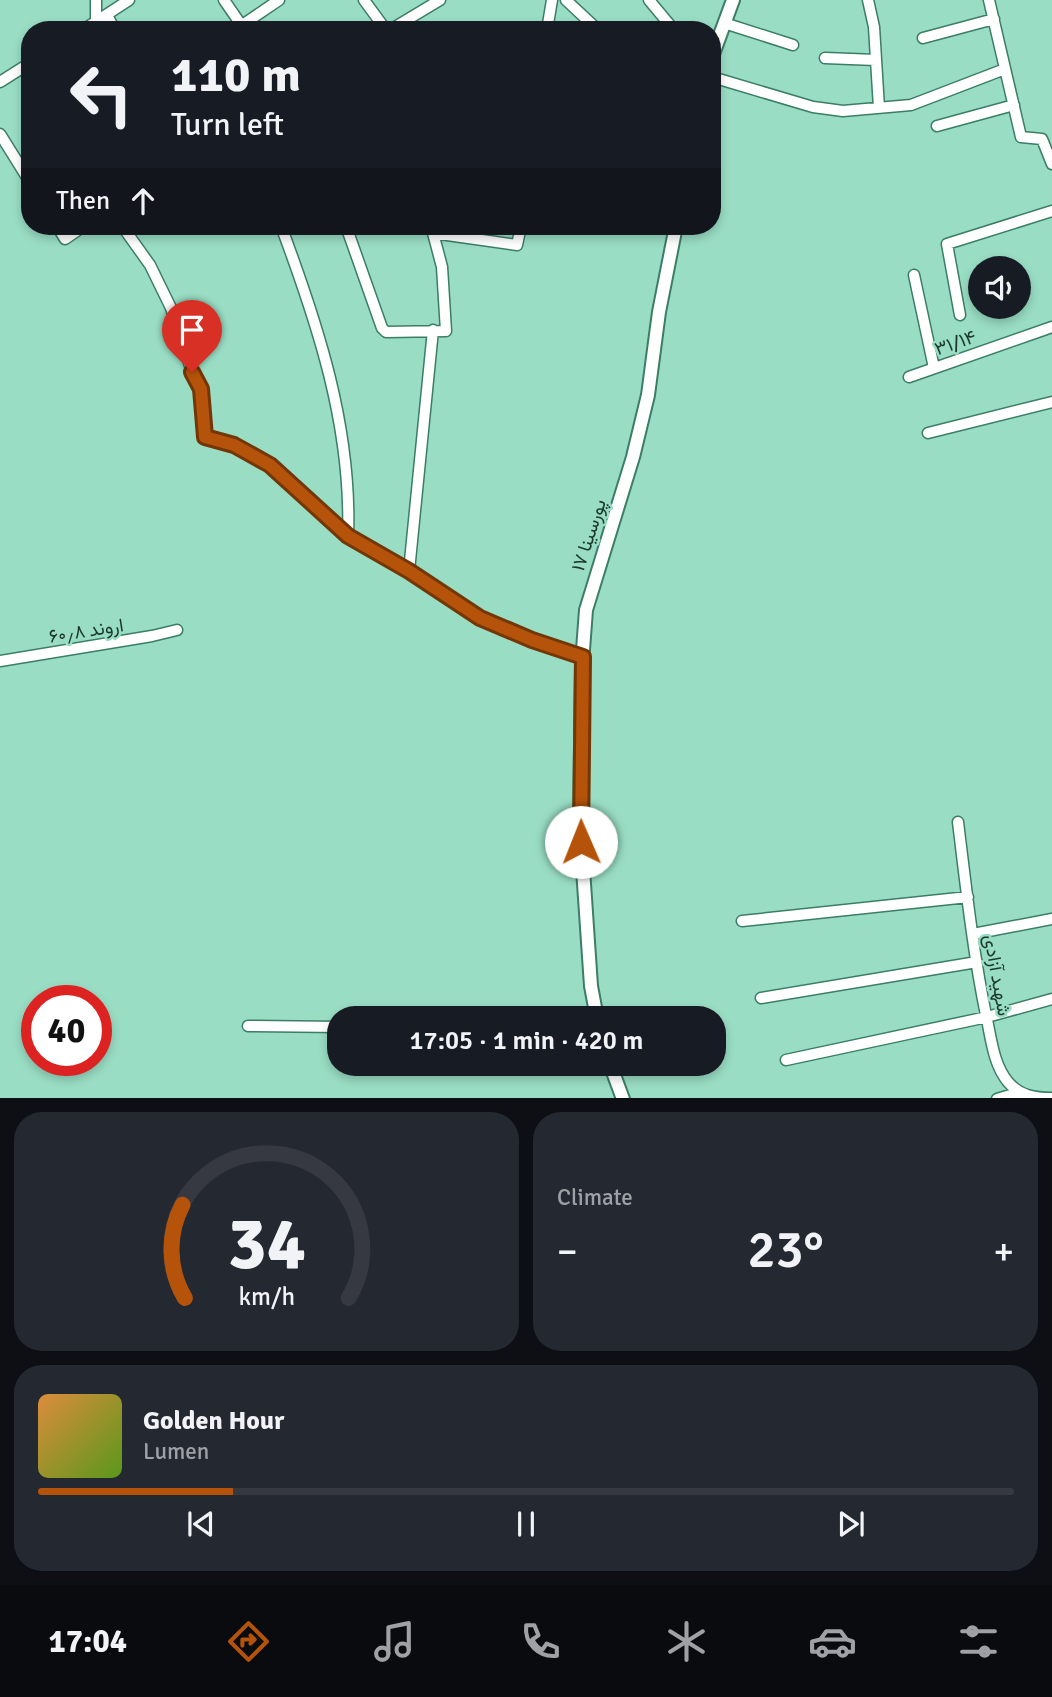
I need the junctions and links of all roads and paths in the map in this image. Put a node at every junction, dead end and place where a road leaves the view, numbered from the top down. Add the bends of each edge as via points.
1 (96, 0) edge
2 (129, 0) edge
3 (224, 0) edge
4 (279, 0) edge
5 (364, 0) edge
6 (440, 0) edge
7 (552, 0) edge
8 (566, 0) edge
9 (649, 0) edge
10 (733, 0) edge
11 (868, 0) edge
12 (989, 0) edge
13 (107, 15) junction
14 (994, 19) junction
15 (96, 21) edge
16 (98, 21) edge
17 (110, 21) edge
18 (236, 21) edge
19 (250, 21) edge
20 (381, 21) edge
21 (404, 21) edge
22 (548, 21) edge
23 (588, 21) edge
24 (666, 21) edge
25 (724, 23) junction
26 (721, 32) edge
27 (923, 37) dead end
28 (793, 45) dead end
29 (825, 58) dead end
30 (876, 60) junction
31 (21, 69) edge
32 (1005, 69) junction
33 (721, 79) edge
34 (0, 82) edge
35 (1014, 105) junction
36 (879, 108) junction
37 (937, 126) dead end
38 (0, 134) edge
39 (1052, 164) edge
40 (21, 168) edge
41 (1052, 211) edge
42 (129, 235) edge
43 (284, 235) edge
44 (349, 235) edge
45 (433, 235) edge
46 (463, 235) edge
47 (519, 235) edge
48 (674, 235) edge
49 (914, 275) dead end
50 (960, 315) dead end
51 (1052, 327) edge
52 (433, 330) junction
53 (934, 368) junction
54 (909, 377) dead end
55 (1052, 402) edge
56 (928, 433) dead end
57 (348, 536) junction
58 (409, 571) junction
59 (177, 630) dead end
60 (583, 657) junction
61 (0, 662) edge
62 (958, 822) dead end
63 (968, 897) junction
64 (1052, 919) edge
65 (742, 921) dead end
66 (973, 934) junction
67 (977, 962) junction
68 (761, 998) dead end
69 (1052, 999) edge
70 (595, 1006) edge
71 (987, 1017) junction
72 (248, 1026) dead end
73 (327, 1027) edge
74 (786, 1060) dead end
75 (615, 1076) edge
76 (1020, 1092) junction
77 (623, 1098) edge
78 (997, 1098) edge
79 (1052, 1098) edge

1 - 15 street
2 - 13 street
3 - 18 street
4 - 19 street
5 - 20 street
6 - 21 street
7 - 22 street
8 - 23 street
9 - 24 street
10 - 25 street
11 - 30 street
12 - 14 street
13 - 16 street
13 - 17 street
14 - 27 street
14 - 32 street
25 - 26 street
25 - 28 street
29 - 30 street
30 - 36 street
31 - 34 street
32 - 35 street
32 - 36 street via 911,105
33 - 36 street via 813,107 843,111
35 - 37 street
35 - 39 street via 1021,138 1042,139
38 - 40 street
41 - 50 street via 947,244
42 - 57 street via 171,308 201,389 205,437 234,445 270,465
43 - 57 street via 325,354 337,408 349,501
44 - 52 street via 383,331
45 - 52 street via 442,268 447,329
46 - 47 street via 517,245
48 - 60 street, پورسینا ۱۷ via 648,395 586,610
49 - 53 street
51 - 53 street, ۳۱/۱۴
52 - 58 street
53 - 54 street, ۳۱/۱۴
55 - 56 street
57 - 58 street
58 - 60 street via 480,618
59 - 61 street, اروند ۶۰٫۸
60 - 70 street, پورسینا ۱۷ via 580,825
62 - 63 street, شهید آزادی
63 - 65 street
63 - 66 street, شهید آزادی
64 - 66 street
66 - 67 street, شهید آزادی
67 - 68 street
67 - 71 street, شهید آزادی
69 - 71 street
71 - 74 street
71 - 76 street, شهید آزادی via 994,1053 1007,1081
72 - 73 street
75 - 77 street
76 - 78 street
76 - 79 street via 1033,1098

